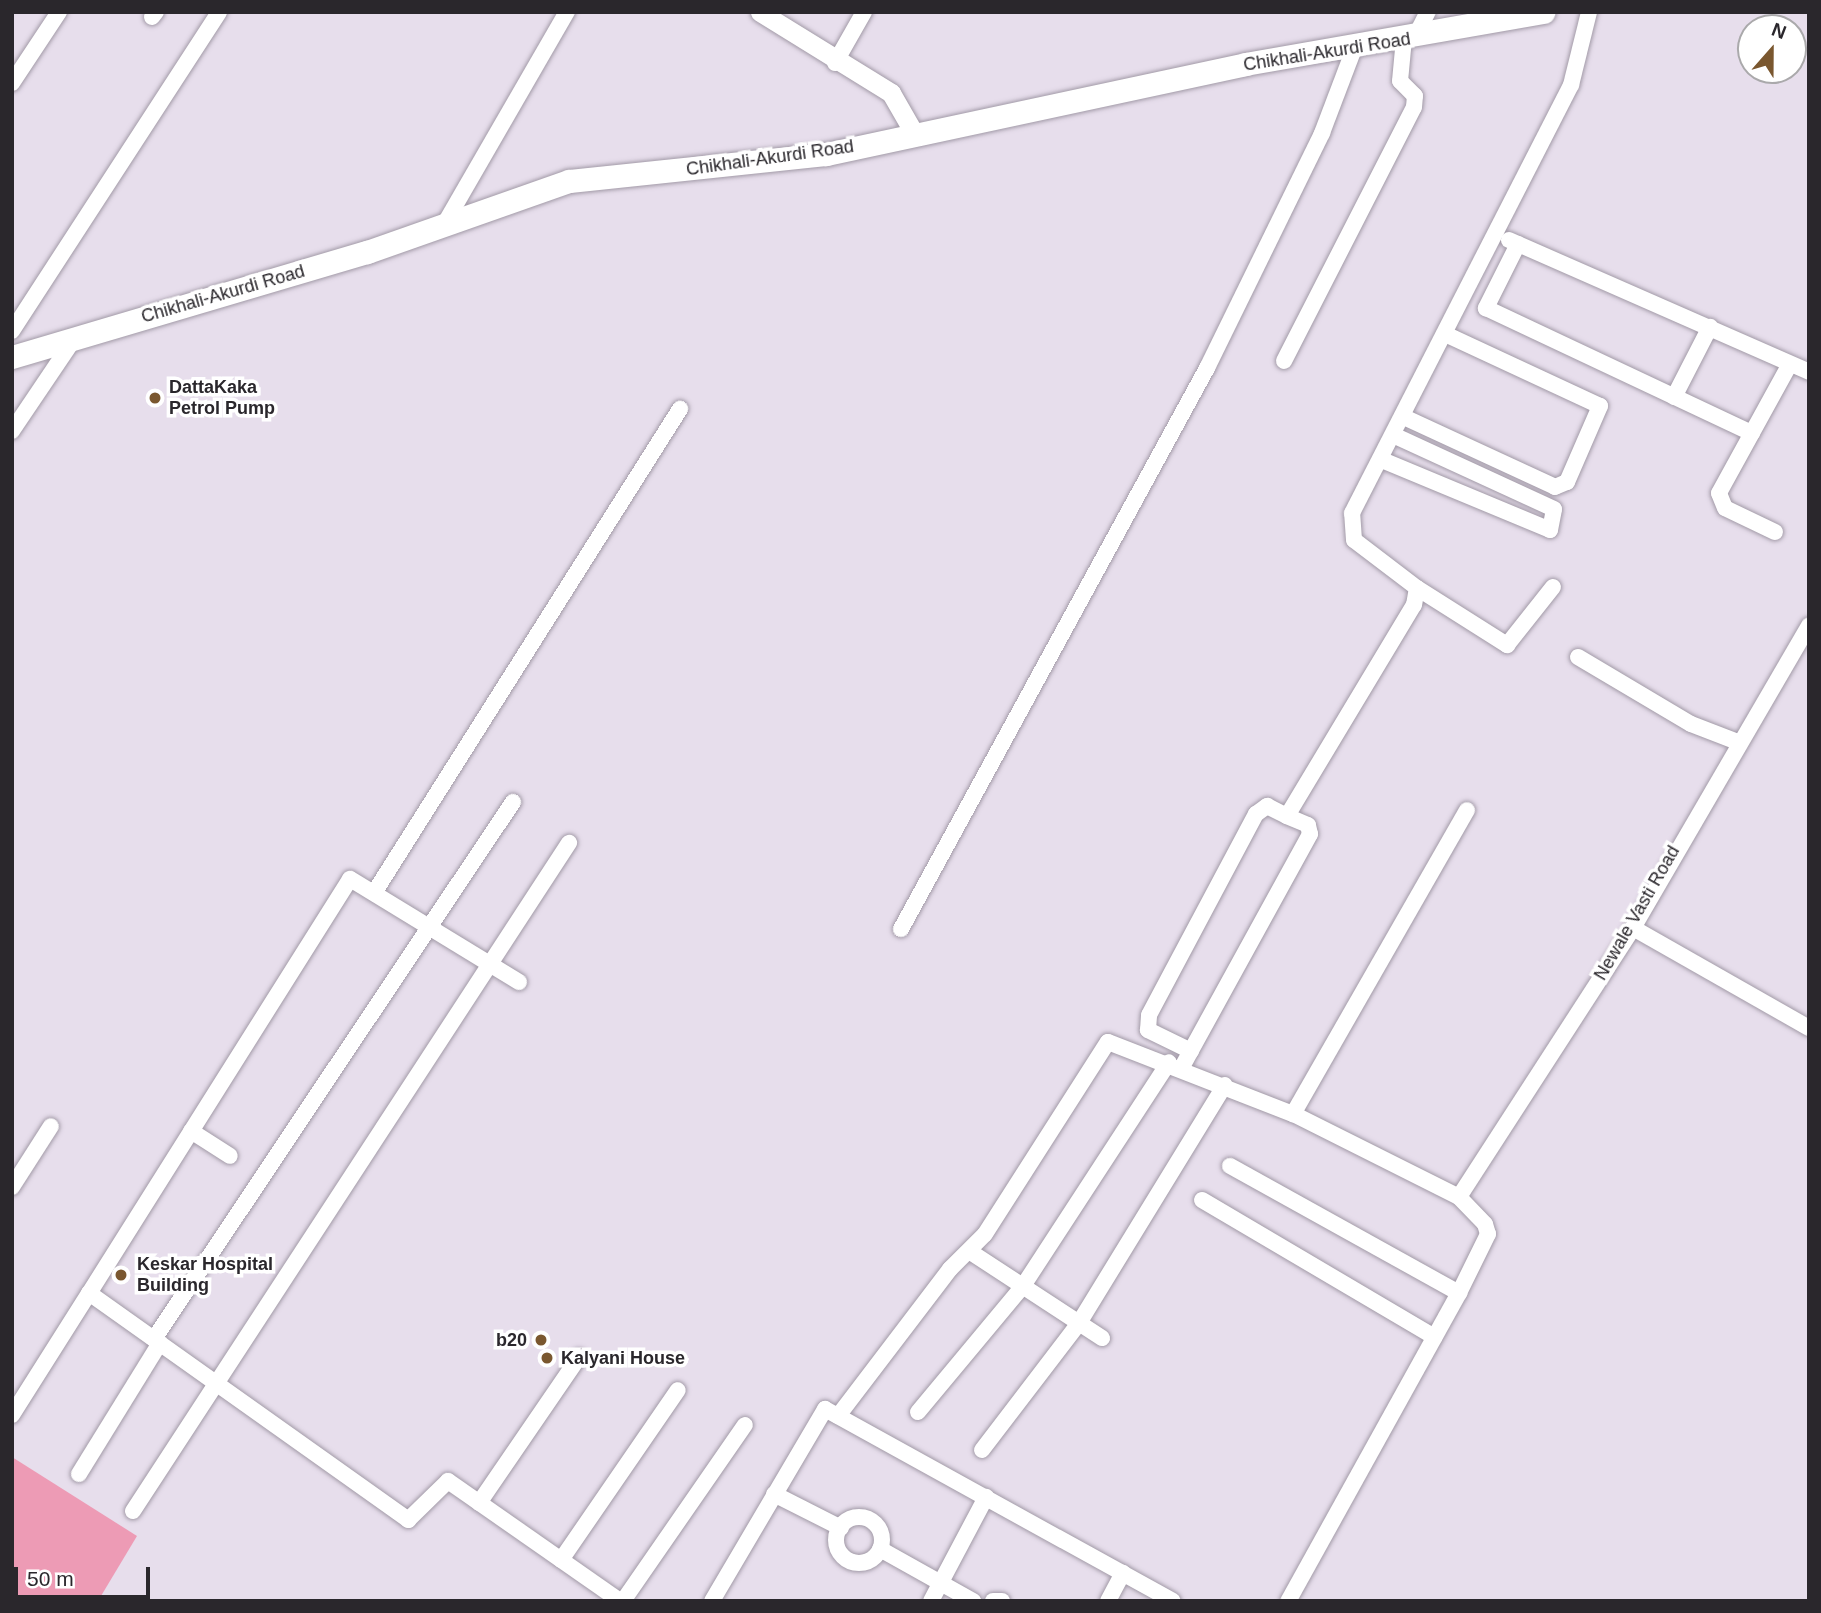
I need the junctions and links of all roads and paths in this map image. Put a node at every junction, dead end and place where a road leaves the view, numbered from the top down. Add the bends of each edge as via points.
1 (60, 12) edge
2 (219, 12) edge
3 (567, 12) edge
4 (760, 12) edge
5 (864, 12) edge
6 (1428, 12) edge
7 (1543, 12) edge
8 (1589, 12) edge
9 (1410, 38) junction
10 (1355, 46) junction
11 (835, 63) junction
12 (12, 83) edge
13 (914, 133) junction
14 (445, 223) junction
15 (1497, 235) junction
16 (1518, 244) junction
17 (1710, 327) junction
18 (12, 331) edge
19 (1447, 335) junction
20 (74, 339) junction
21 (12, 357) edge
22 (1284, 361) dead end
23 (1790, 364) junction
24 (1809, 372) edge
25 (1674, 397) junction
26 (680, 409) dead end
27 (1406, 418) junction
28 (12, 431) edge
29 (1752, 433) junction
30 (1395, 436) junction
31 (1382, 460) junction
32 (1775, 532) dead end
33 (1553, 587) dead end
34 (1417, 588) junction
35 (1809, 625) edge
36 (1578, 657) dead end
37 (1738, 743) junction
38 (513, 802) dead end
39 (1467, 810) dead end
40 (1287, 816) junction
41 (569, 843) dead end
42 (374, 893) junction
43 (431, 928) junction
44 (1633, 928) junction
45 (901, 929) dead end
46 (490, 962) junction
47 (519, 982) dead end
48 (1809, 1028) edge
49 (1191, 1051) junction
50 (1176, 1065) junction
51 (1225, 1085) junction
52 (1293, 1114) junction
53 (51, 1126) dead end
54 (191, 1131) junction
55 (230, 1156) dead end
56 (1230, 1166) dead end
57 (12, 1187) edge
58 (1460, 1198) junction
59 (1202, 1200) dead end
60 (969, 1251) junction
61 (1023, 1286) junction
62 (89, 1293) junction
63 (1459, 1293) junction
64 (1079, 1323) junction
65 (1435, 1337) junction
66 (1102, 1338) dead end
67 (157, 1341) junction
68 (579, 1357) dead end
69 (214, 1381) junction
70 (678, 1390) dead end
71 (918, 1412) dead end
72 (12, 1415) edge
73 (838, 1416) junction
74 (745, 1424) dead end
75 (982, 1450) dead end
76 (79, 1474) dead end
77 (774, 1494) junction
78 (986, 1497) junction
79 (480, 1503) junction
80 (133, 1511) dead end
81 (841, 1528) junction
82 (880, 1549) junction
83 (561, 1560) junction
84 (1123, 1573) junction
85 (942, 1582) junction
86 (622, 1601) edge
87 (712, 1601) edge
88 (931, 1601) edge
89 (973, 1601) edge
90 (993, 1601) edge
91 (1002, 1601) edge
92 (1108, 1601) edge
93 (1173, 1601) edge
94 (1289, 1601) edge

1 - 12 street
2 - 18 street
3 - 14 street
4 - 11 street
5 - 11 street
6 - 9 street
7 - 9 main road, Chikhali-Akurdi Road
8 - 15 street via 1572,85
9 - 10 main road, Chikhali-Akurdi Road
9 - 22 street via 1400,81 1415,96 1414,107
10 - 13 main road, Chikhali-Akurdi Road
10 - 45 street via 1322,133 1207,368
11 - 13 street via 891,93
13 - 14 main road, Chikhali-Akurdi Road via 814,155 569,181
14 - 20 main road, Chikhali-Akurdi Road
15 - 16 street
15 - 19 street
16 - 17 street
16 - 25 street via 1486,308
17 - 23 street
17 - 25 street
19 - 27 street
19 - 27 street via 1600,407 1567,482 1555,487
20 - 21 main road, Chikhali-Akurdi Road
20 - 28 street
23 - 24 street
23 - 29 street
25 - 29 street
26 - 42 street
27 - 30 street
29 - 32 street via 1718,501
30 - 31 street
30 - 31 street via 1554,509 1550,530
31 - 34 street via 1349,524 1354,540
33 - 34 street via 1507,645
34 - 40 street via 1414,605
35 - 37 street, Newale Vasti Road
36 - 37 street via 1691,724
37 - 44 street, Newale Vasti Road
38 - 43 street
39 - 52 street
40 - 49 street via 1308,825 1310,834
40 - 49 street via 1267,806 1256,814 1149,1015 1148,1030
41 - 46 street
42 - 43 street
42 - 54 street via 350,879
43 - 46 street
43 - 67 street
44 - 48 street
44 - 58 street, Newale Vasti Road
46 - 47 street
46 - 69 street
49 - 50 street
50 - 51 street
50 - 60 street via 1108,1042
50 - 61 street
51 - 52 street
51 - 64 street
52 - 58 street
53 - 57 street
54 - 55 street
54 - 62 street
56 - 63 street
58 - 63 street via 1489,1230
59 - 65 street
60 - 61 street
60 - 73 street
61 - 64 street
61 - 71 street
62 - 67 street
62 - 72 street
63 - 65 street
64 - 66 street
64 - 75 street
65 - 94 street
67 - 69 street
67 - 76 street
68 - 79 street
69 - 79 street via 408,1520 448,1481
69 - 80 street
70 - 83 street
73 - 77 street via 825,1409
73 - 78 street
74 - 86 street
77 - 81 street
77 - 87 street
78 - 84 street
78 - 85 street
79 - 83 street
81 - 82 street via 856,1516 885,1535
81 - 82 street via 836,1549 863,1565
82 - 85 street
83 - 86 street
84 - 92 street
84 - 93 street
85 - 88 street
85 - 89 street
90 - 91 street

